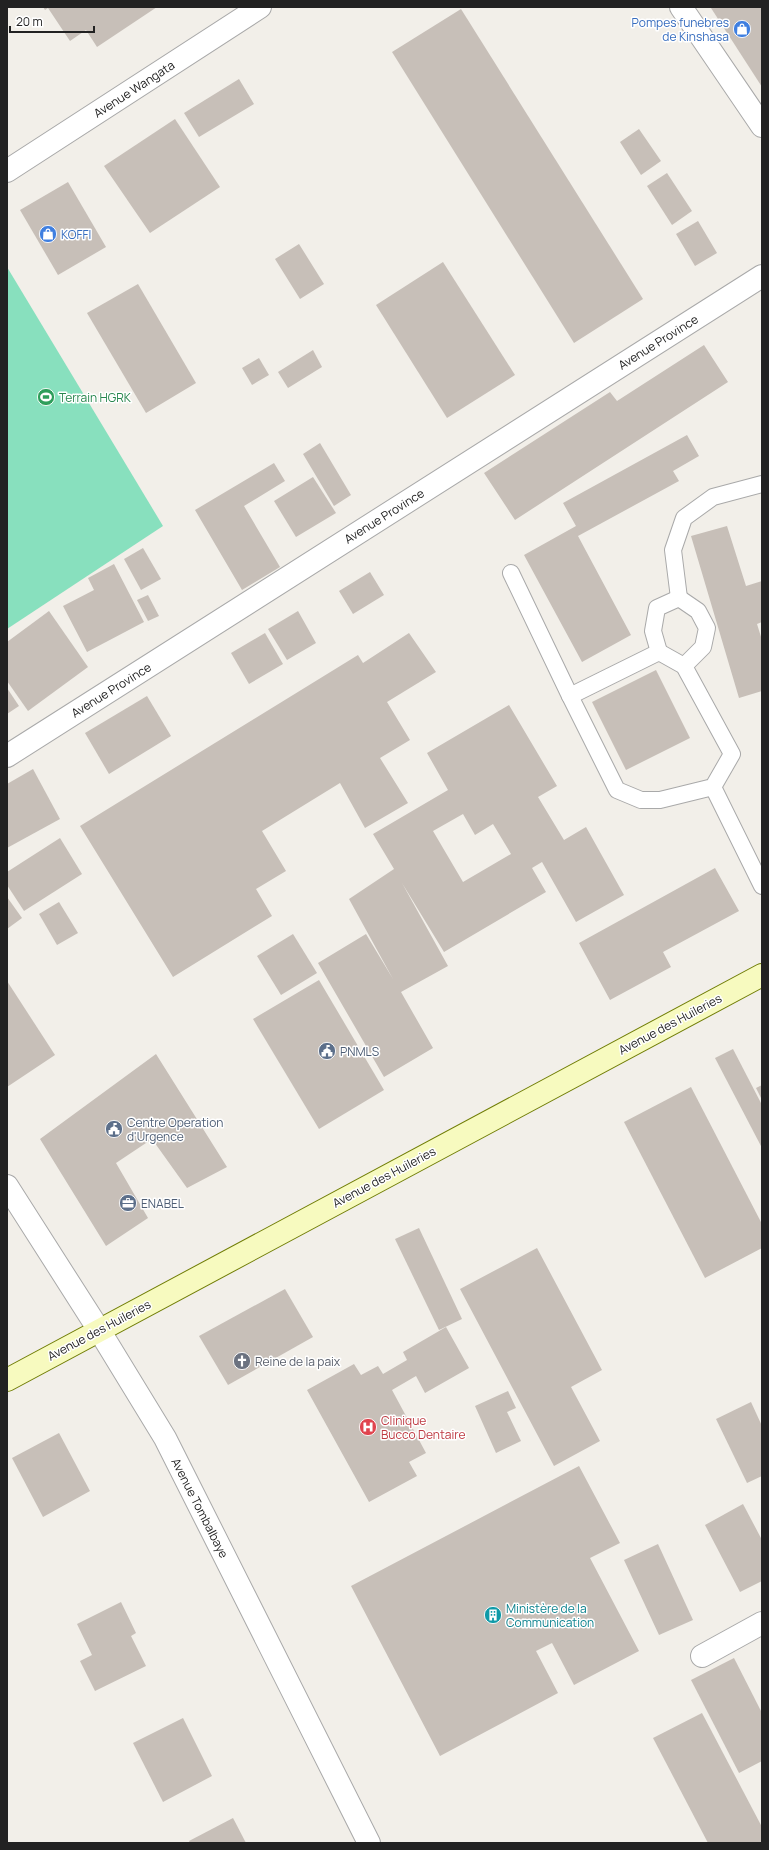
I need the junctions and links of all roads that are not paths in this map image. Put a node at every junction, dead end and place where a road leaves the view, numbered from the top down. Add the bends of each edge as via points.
1 (260, 7) edge
2 (685, 8) edge
3 (762, 126) edge
4 (7, 171) edge
5 (762, 276) edge
6 (762, 484) edge
7 (511, 574) dead end
8 (679, 598) junction
9 (658, 652) junction
10 (684, 666) junction
11 (570, 696) junction
12 (7, 756) edge
13 (713, 787) junction
14 (762, 886) edge
15 (762, 975) edge
16 (7, 1186) edge
17 (99, 1330) junction
18 (7, 1380) edge
19 (762, 1623) edge
20 (702, 1656) dead end
21 (369, 1843) edge

1 - 4 street, Avenue Wangata
2 - 3 street
5 - 12 street, Avenue Province
6 - 8 lane via 713,497 684,518 673,550
7 - 11 lane
8 - 9 lane via 656,608 653,631
8 - 10 lane via 698,611 707,628 703,647
9 - 10 lane
9 - 11 lane
10 - 13 lane via 732,754
11 - 13 lane via 617,790 641,800 660,800
13 - 14 lane
15 - 17 main road, Avenue des Huileries
16 - 17 street, Avenue Tombalbaye
17 - 18 main road, Avenue des Huileries
17 - 21 street, Avenue Tombalbaye via 165,1438
19 - 20 street

